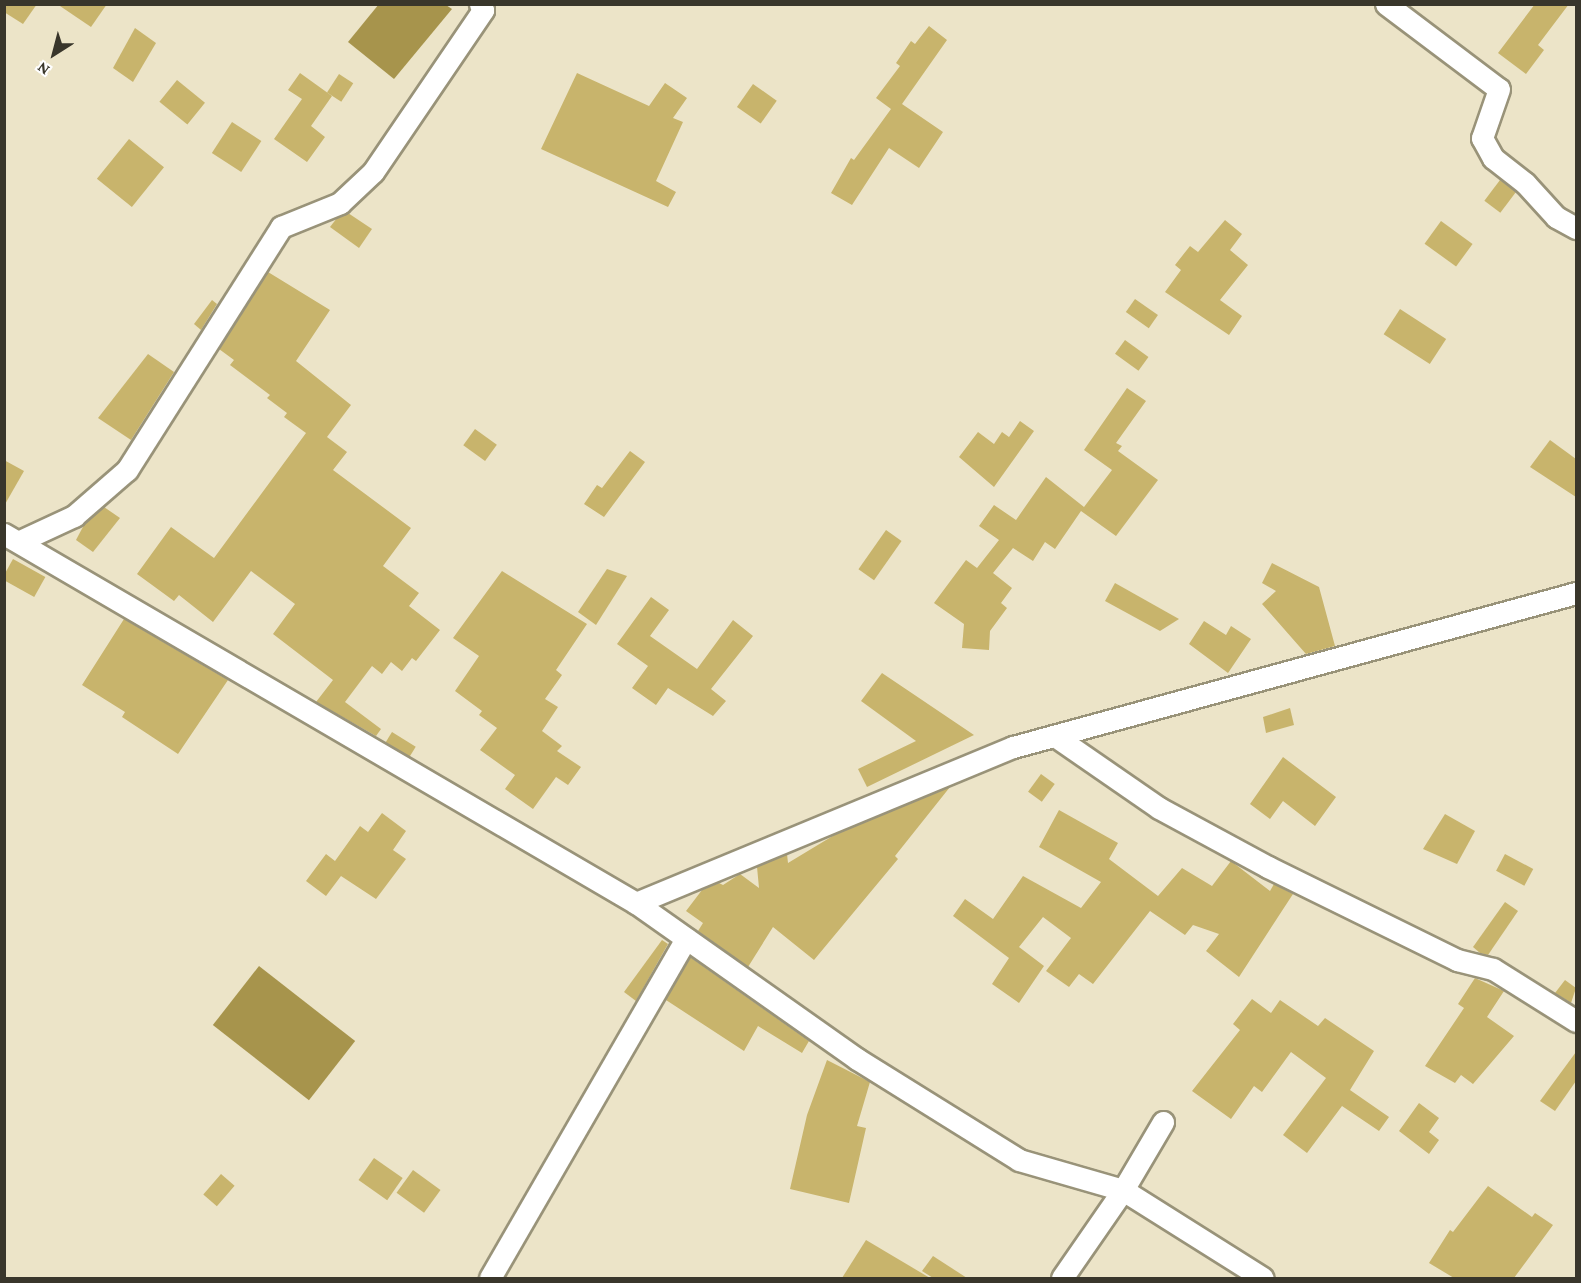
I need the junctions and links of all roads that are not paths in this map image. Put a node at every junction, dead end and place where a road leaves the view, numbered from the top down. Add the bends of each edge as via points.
1 (480, 4) edge
2 (1386, 4) edge
3 (1576, 228) edge
4 (12, 538) edge
5 (1576, 593) edge
6 (1055, 736) junction
7 (636, 903) junction
8 (686, 939) junction
9 (1576, 1021) edge
10 (1162, 1122) dead end
11 (1123, 1190) junction
12 (490, 1278) edge
13 (1062, 1278) edge
14 (1263, 1278) edge

1 - 4 street via 483,10 373,172 340,202 281,227 127,470 74,516
2 - 3 street via 1499,88 1482,138 1493,158 1525,183 1556,218
4 - 7 street
5 - 6 street
6 - 7 street via 1013,747
6 - 9 street via 1159,808 1268,867 1457,960 1493,969
7 - 8 street
8 - 11 street via 857,1059 1019,1160
8 - 12 street
10 - 11 street
11 - 13 street
11 - 14 street

